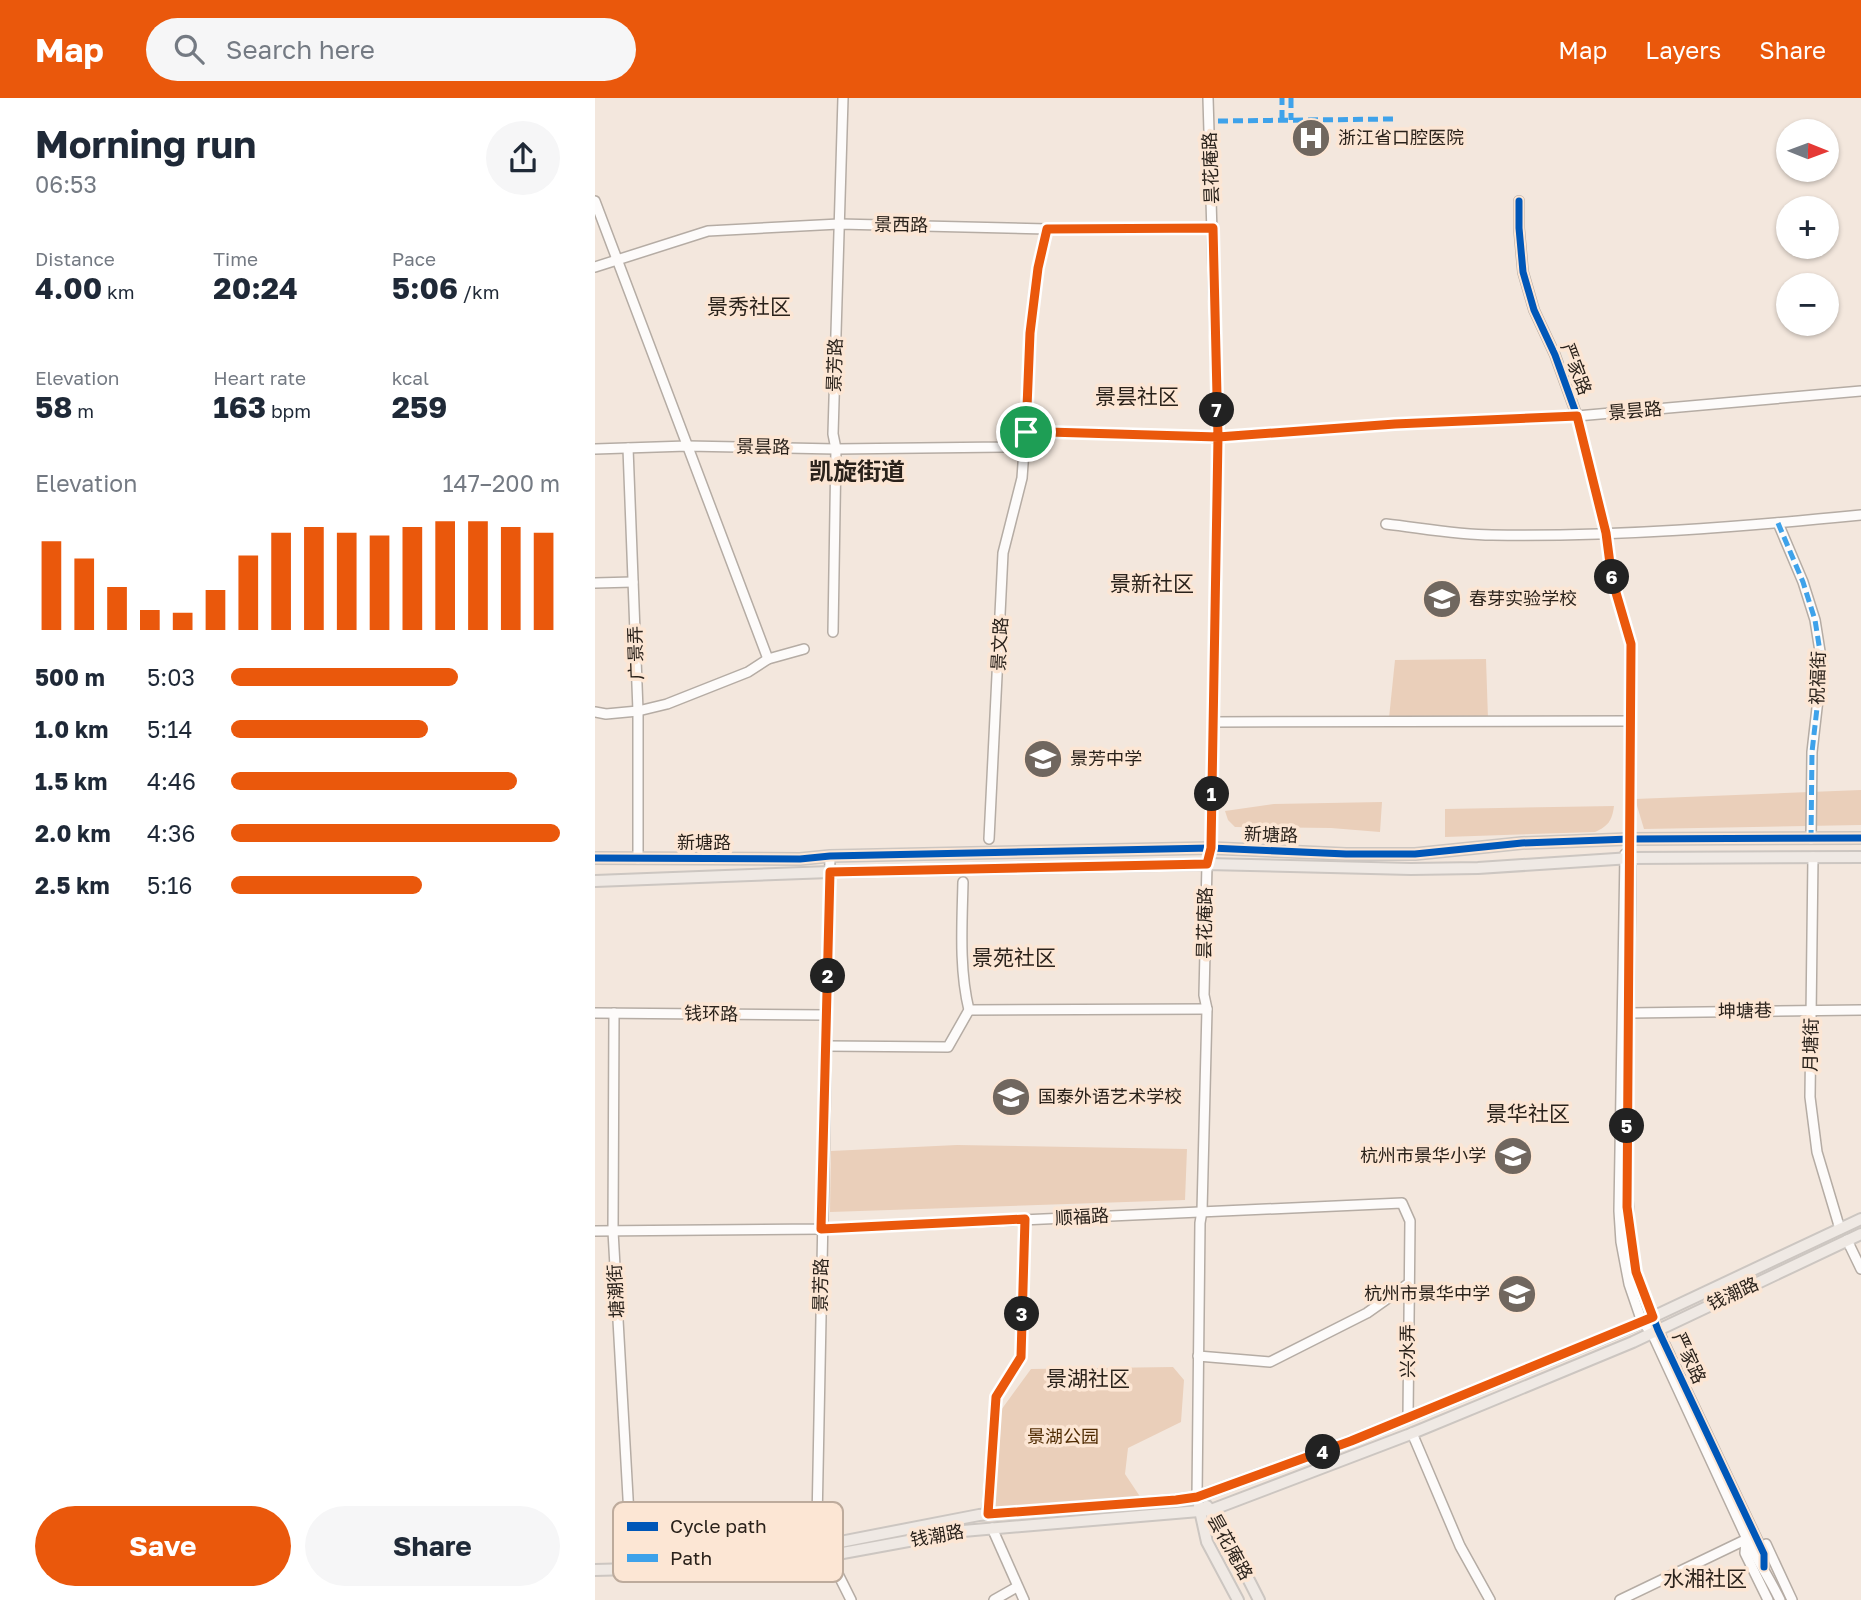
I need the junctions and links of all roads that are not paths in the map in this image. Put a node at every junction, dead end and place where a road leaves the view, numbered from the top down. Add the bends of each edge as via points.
1 (843, 98) edge
2 (1208, 98) edge
3 (595, 201) edge
4 (1520, 201) dead end
5 (839, 224) junction
6 (1213, 228) junction
7 (1047, 229) junction
8 (616, 259) junction
9 (595, 267) edge
10 (1861, 391) edge
11 (1577, 416) junction
12 (1029, 435) junction
13 (1218, 437) junction
14 (1015, 444) junction
15 (687, 446) junction
16 (628, 448) junction
17 (595, 449) edge
18 (836, 449) junction
19 (1024, 450) junction
20 (1861, 515) edge
21 (1778, 523) junction
22 (1386, 524) dead end
23 (1606, 533) junction
24 (633, 582) junction
25 (595, 583) edge
26 (833, 632) dead end
27 (804, 649) dead end
28 (768, 659) junction
29 (638, 711) junction
30 (595, 712) edge
31 (1630, 721) junction
32 (1213, 722) junction
33 (1861, 838) edge
34 (989, 839) dead end
35 (1629, 839) junction
36 (1811, 839) junction
37 (1211, 848) junction
38 (830, 856) junction
39 (1861, 857) edge
40 (595, 858) edge
41 (1813, 858) junction
42 (638, 859) junction
43 (1627, 859) junction
44 (1207, 864) junction
45 (830, 872) junction
46 (595, 881) edge
47 (963, 882) dead end
48 (1207, 1009) junction
49 (969, 1010) junction
50 (1811, 1010) junction
51 (1861, 1010) edge
52 (595, 1013) edge
53 (614, 1013) junction
54 (1629, 1013) junction
55 (827, 1015) junction
56 (826, 1046) junction
57 (1402, 1203) joint
58 (1202, 1211) junction
59 (1025, 1219) junction
60 (1861, 1219) edge
61 (821, 1229) junction
62 (1840, 1229) junction
63 (595, 1231) edge
64 (613, 1231) junction
65 (1861, 1234) edge
66 (1847, 1240) junction
67 (1861, 1269) edge
68 (1408, 1283) junction
69 (1653, 1317) junction
70 (1642, 1322) junction
71 (1655, 1331) junction
72 (1198, 1356) junction
73 (1408, 1418) junction
74 (1412, 1433) junction
75 (1197, 1497) junction
76 (628, 1502) edge
77 (817, 1502) edge
78 (1206, 1511) junction
79 (988, 1514) junction
80 (1748, 1521) junction
81 (992, 1528) junction
82 (1747, 1539) junction
83 (843, 1541) edge
84 (843, 1553) edge
85 (1764, 1567) junction
86 (595, 1570) edge
87 (613, 1570) edge
88 (842, 1582) edge
89 (1017, 1587) junction
90 (998, 1599) edge
91 (851, 1600) edge
92 (1024, 1600) edge
93 (1238, 1600) edge
94 (1259, 1600) edge
95 (1490, 1600) edge
96 (1620, 1600) edge
97 (1768, 1600) edge
98 (1780, 1600) edge
99 (1792, 1600) edge

1 - 5 street, 景芳路
2 - 6 street, 昙花庵路
3 - 8 street
4 - 11 street, 严家路 via 1523,272
5 - 7 street, 景西路
5 - 8 street, 景西路 via 708,231
5 - 18 street, 景芳路
6 - 7 street, 景西路
6 - 13 street, 昙花庵路
7 - 12 street via 1030,333
8 - 9 street, 景西路
8 - 15 street
10 - 11 street, 景昙路
11 - 13 street, 景昙路
11 - 23 street, 严家路
12 - 13 street, 景昙路
12 - 14 street via 1017,434
12 - 19 street via 1030,448
13 - 32 street, 昙花庵路
14 - 18 street, 景昙路
14 - 19 street
15 - 16 street, 景昙路
15 - 18 street, 景昙路
15 - 28 street
16 - 17 street, 景昙路
16 - 24 street, 广景弄
18 - 26 street, 景芳路
19 - 34 street, 景文路 via 1022,478 1003,553
20 - 21 street
21 - 23 street
21 - 36 street, 祝福街 via 1815,620 1822,664 1812,752
22 - 23 street via 1490,536
23 - 31 street, 严家路 via 1612,579 1631,644
24 - 25 street
24 - 29 street, 广景弄
27 - 28 street
28 - 29 street via 748,672
29 - 30 street
29 - 42 street, 广景弄
31 - 32 street
31 - 35 street, 严家路
32 - 37 street, 昙花庵路
33 - 36 main road, 新塘路
35 - 36 main road, 新塘路
35 - 37 main road, 新塘路 via 1415,854
35 - 43 street, 严家路
37 - 38 main road, 新塘路
37 - 44 street, 昙花庵路
38 - 42 main road, 新塘路
38 - 45 street, 景芳路
39 - 41 main road, 新塘路
40 - 42 main road, 新塘路
41 - 43 main road, 新塘路
41 - 50 street, 月塘街
43 - 44 main road, 新塘路 via 1438,869
43 - 54 street, 严家路
43 - 70 street, 严家路 via 1619,1211 1629,1284
44 - 45 main road, 新塘路
44 - 48 street, 昙花庵路
45 - 46 main road, 新塘路
45 - 55 street, 景芳路
47 - 49 street via 962,955
48 - 49 street
48 - 58 street, 昙花庵路
49 - 56 street via 948,1047
50 - 51 street, 坤塘巷
50 - 54 street, 坤塘巷
50 - 62 street, 月塘街 via 1813,1133
52 - 53 street, 钱环路
53 - 55 street, 钱环路
53 - 64 street, 塘潮街
54 - 69 street, 严家路 via 1627,1207 1636,1272
55 - 56 street, 景芳路
56 - 61 street, 景芳路
57 - 58 street, 顺福路
57 - 68 street, 兴水弄 via 1410,1221
58 - 59 street, 顺福路
58 - 72 street, 昙花庵路
59 - 61 street, 顺福路
59 - 79 street via 1021,1357 996,1397
60 - 62 main road, 钱潮路
61 - 64 street, 顺福路
61 - 77 street, 景芳路
62 - 69 main road, 钱潮路
63 - 64 street, 顺福路
64 - 76 street, 塘潮街
65 - 66 main road, 钱潮路
66 - 67 street
66 - 71 main road, 钱潮路
68 - 72 street via 1367,1313 1270,1362
68 - 73 street, 兴水弄
69 - 70 main road, 钱潮路
69 - 71 street, 严家路
70 - 71 street, 严家路
70 - 73 main road, 钱潮路
71 - 74 main road, 钱潮路
71 - 80 street, 严家路
71 - 82 street, 严家路
72 - 75 street, 昙花庵路
73 - 75 main road, 钱潮路
74 - 78 main road, 钱潮路
74 - 95 street via 1460,1546
75 - 78 main road, 昙花庵路
75 - 79 main road, 钱潮路
78 - 81 main road, 钱潮路
78 - 93 main road, 昙花庵路 via 1207,1542
78 - 94 main road, 昙花庵路
79 - 83 main road, 钱潮路
80 - 85 street, 严家路 via 1764,1554
80 - 99 street, 严家路 via 1759,1530
81 - 84 main road, 钱潮路
81 - 89 street
82 - 85 street, 严家路
82 - 96 street
82 - 97 street, 严家路 via 1745,1553
85 - 98 street, 严家路
86 - 87 main road, 钱潮路
88 - 91 street, 景芳路
89 - 90 street
89 - 92 street

